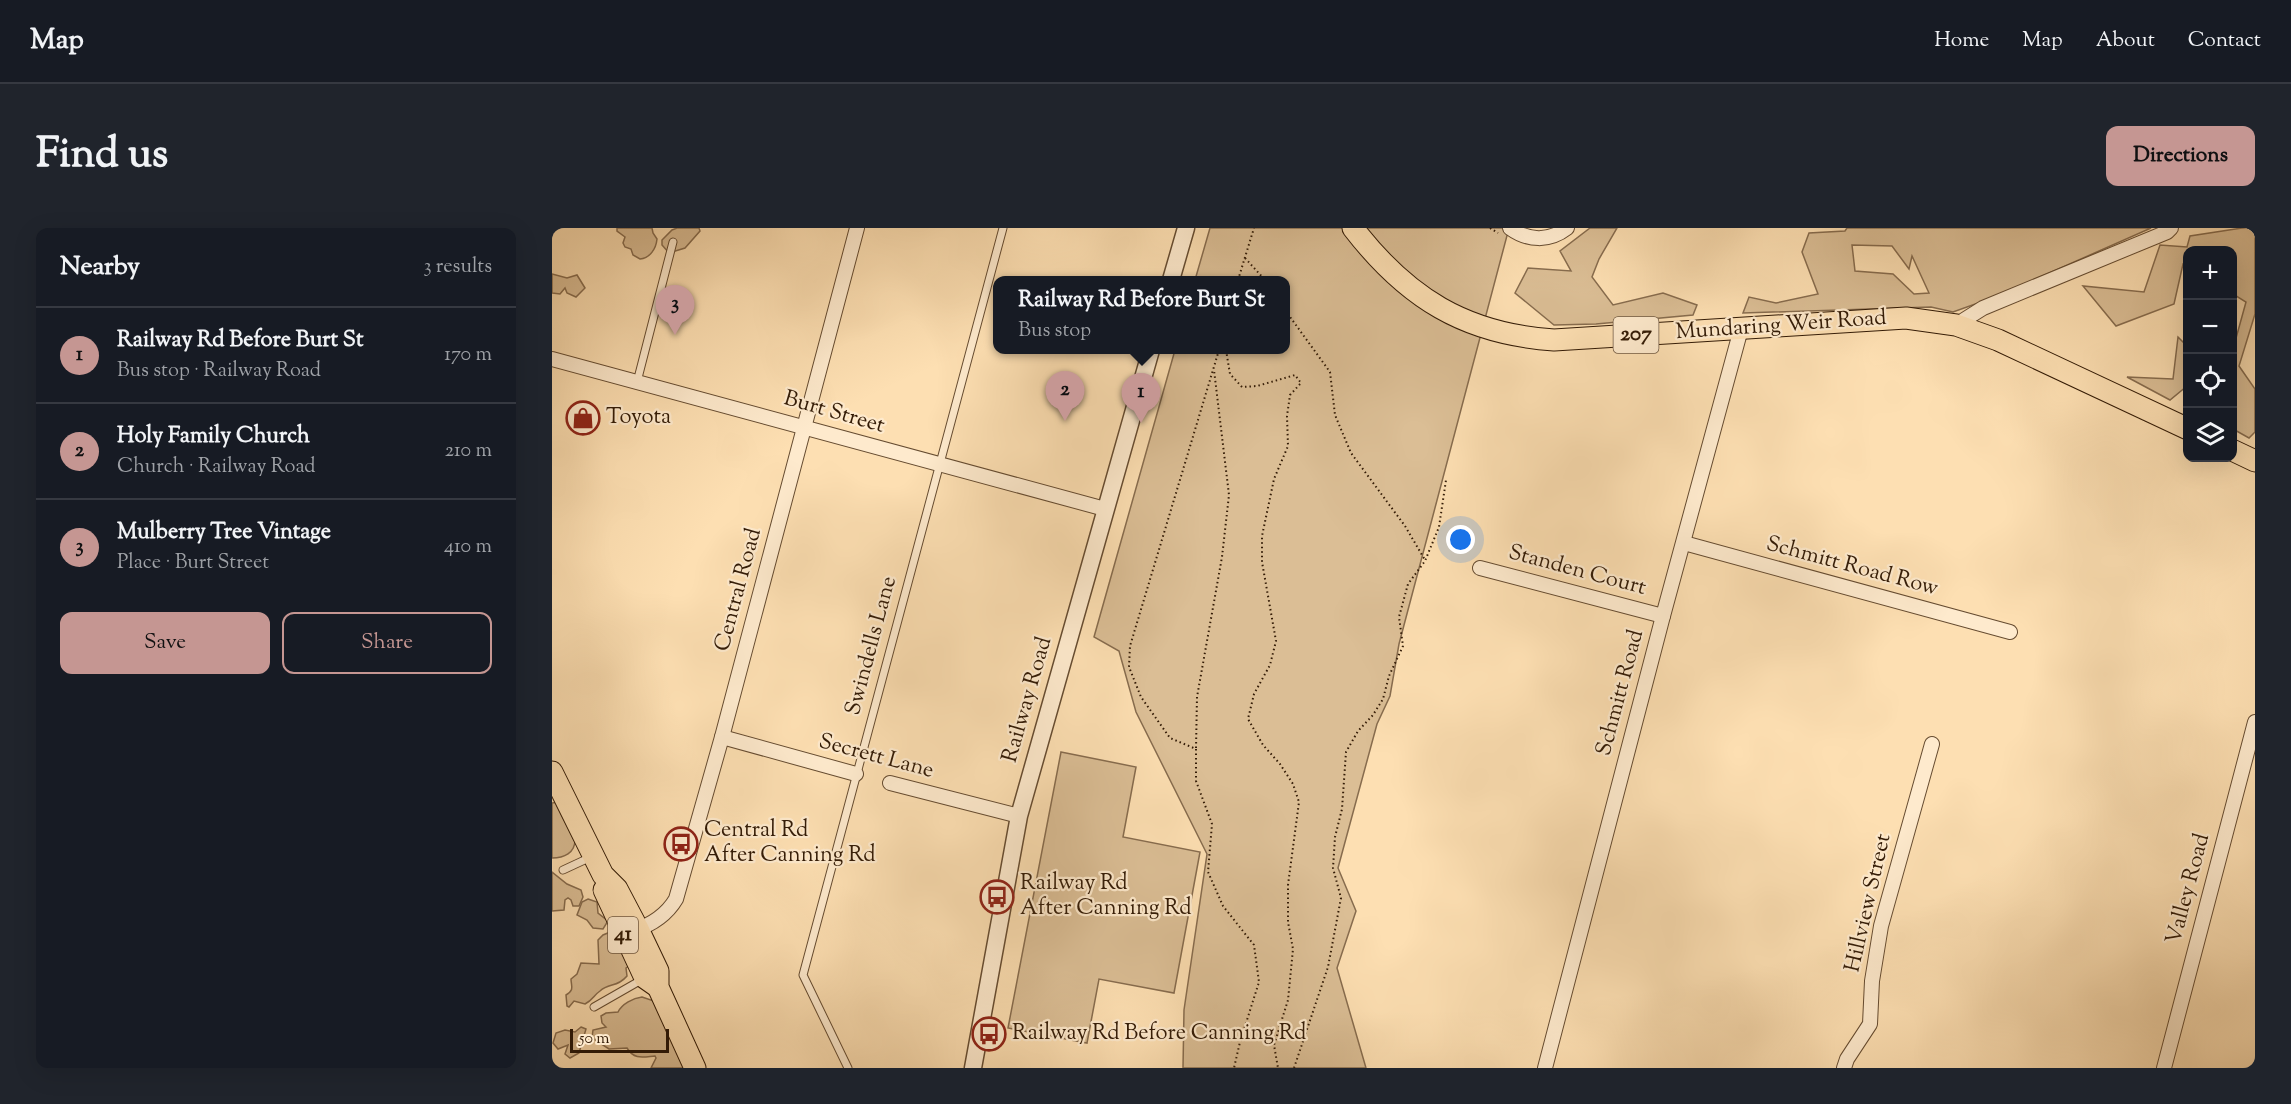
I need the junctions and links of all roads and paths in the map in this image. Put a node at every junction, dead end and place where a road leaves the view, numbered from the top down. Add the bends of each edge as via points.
1 (857, 228) edge
2 (1004, 228) edge
3 (1186, 228) edge
4 (1254, 228) edge
5 (1353, 228) edge
6 (1510, 228) edge
7 (1566, 228) edge
8 (2171, 228) edge
9 (673, 242) dead end
10 (1245, 258) junction
11 (1172, 276) edge
12 (1239, 276) edge
13 (1261, 276) edge
14 (1290, 317) edge
15 (1956, 325) junction
16 (1741, 329) junction
17 (1150, 354) edge
18 (1218, 354) edge
19 (1227, 354) edge
20 (552, 359) edge
21 (1214, 368) junction
22 (637, 382) junction
23 (805, 426) junction
24 (2183, 427) edge
25 (2237, 452) edge
26 (2255, 461) edge
27 (939, 465) junction
28 (1446, 480) dead end
29 (1105, 509) junction
30 (1684, 543) junction
31 (1425, 561) junction
32 (1480, 568) dead end
33 (1663, 616) junction
34 (2010, 632) dead end
35 (2255, 722) edge
36 (722, 737) junction
37 (1932, 744) dead end
38 (1196, 749) junction
39 (552, 772) edge
40 (856, 774) junction
41 (890, 783) dead end
42 (1019, 816) junction
43 (593, 856) junction
44 (563, 870) dead end
45 (630, 932) junction
46 (652, 983) junction
47 (594, 1006) dead end
48 (695, 1068) edge
49 (848, 1068) edge
50 (973, 1068) edge
51 (1234, 1068) edge
52 (1278, 1068) edge
53 (1294, 1068) edge
54 (1545, 1068) edge
55 (1844, 1068) edge
56 (2164, 1068) edge

1 - 23 street, Central Road
2 - 27 lane, Swindells Lane
3 - 11 street
4 - 10 path
5 - 16 main road, Mundaring Weir Road / 207 via 1380,262 1419,295 1467,321 1508,334 1554,340
6 - 7 street via 1535,239
8 - 15 street via 1983,308
9 - 22 lane
10 - 12 path
10 - 13 path
14 - 31 path via 1330,372 1335,415 1351,453 1405,526
15 - 16 main road, Mundaring Weir Road / 207 via 1906,318
15 - 24 main road, Mundaring Weir Road / 207 via 1998,340
16 - 30 street, Schmitt Road
17 - 29 street, Railway Road
18 - 21 path
19 - 52 path via 1230,374 1242,387 1295,375 1301,383 1290,395 1288,446 1274,478 1262,536 1262,562 1276,641 1248,719 1263,746 1293,784 1299,802 1288,885 1287,922 1293,948 1288,1000 1274,1045
20 - 22 street, Burt Street
21 - 38 path via 1229,495 1197,697
21 - 38 path via 1130,646 1129,667 1141,697 1170,738
22 - 23 street, Burt Street
23 - 27 street, Burt Street
23 - 36 street, Central Road
25 - 26 main road
27 - 29 street, Burt Street
27 - 40 lane, Swindells Lane
28 - 31 path via 1439,526
29 - 42 street, Railway Road
30 - 33 street, Schmitt Road
30 - 34 street, Schmitt Road Row
31 - 53 path via 1407,584 1399,617 1403,646 1383,699 1346,752 1333,868 1341,897 1328,967
32 - 33 street, Standen Court
33 - 54 street, Schmitt Road
35 - 56 street, Valley Road
36 - 40 street, Secrett Lane
36 - 45 street, Central Road via 676,899 666,914
37 - 55 street, Hillview Street via 1881,926 1870,1024
38 - 51 path via 1196,781 1212,824 1208,872 1223,906 1254,945 1259,982
39 - 43 main road, 41
40 - 49 lane, Swindells Lane via 803,975
41 - 42 street, Secrett Lane
42 - 50 street, Railway Road
43 - 44 lane
43 - 45 main road, 41 via 603,875 604,894
45 - 46 main road, 41 via 658,971
46 - 47 lane
46 - 48 main road, 41

